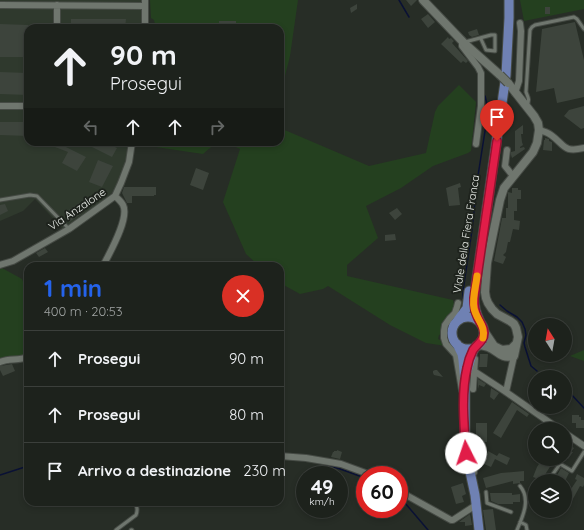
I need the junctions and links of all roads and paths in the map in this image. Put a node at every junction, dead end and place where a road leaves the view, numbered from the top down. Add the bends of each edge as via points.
1 (423, 0) edge
2 (508, 0) edge
3 (145, 3) edge
4 (0, 5) edge
5 (57, 5) junction
6 (520, 23) dead end
7 (57, 24) edge
8 (145, 24) edge
9 (584, 29) edge
10 (481, 38) junction
11 (463, 41) junction
12 (507, 55) junction
13 (515, 93) junction
14 (0, 106) edge
15 (24, 106) edge
16 (526, 106) junction
17 (539, 130) junction
18 (476, 144) dead end
19 (131, 146) edge
20 (584, 148) edge
21 (507, 150) dead end
22 (513, 176) junction
23 (115, 196) junction
24 (0, 200) edge
25 (69, 229) junction
26 (105, 262) edge
27 (0, 265) edge
28 (458, 303) dead end
29 (458, 320) junction
30 (480, 322) junction
31 (484, 331) junction
32 (457, 344) junction
33 (516, 344) junction
34 (477, 346) junction
35 (503, 353) junction
36 (514, 356) junction
37 (24, 359) edge
38 (475, 359) dead end
39 (0, 362) edge
40 (474, 371) junction
41 (510, 375) junction
42 (464, 383) junction
43 (473, 389) dead end
44 (506, 392) junction
45 (464, 399) junction
46 (549, 422) edge
47 (572, 438) edge
48 (475, 444) dead end
49 (584, 446) edge
50 (584, 452) edge
51 (284, 456) edge
52 (356, 470) edge
53 (553, 474) edge
54 (470, 476) junction
55 (520, 486) dead end
56 (486, 492) dead end
57 (408, 496) edge
58 (137, 506) edge
59 (476, 506) junction
60 (511, 512) dead end
61 (520, 522) junction
62 (116, 530) edge
63 (478, 530) edge
64 (517, 530) edge
65 (527, 530) edge

1 - 11 main road
2 - 12 main road, Viale della Fiera Franca
3 - 5 street
3 - 8 street
4 - 5 street
5 - 7 street
6 - 13 street via 519,81
9 - 16 lane via 574,17 532,27 526,92 529,102
10 - 10 lane via 495,36 495,51 486,50
10 - 11 lane
11 - 13 main road, bridge via 500,75
11 - 18 street via 462,46 481,73 481,106
12 - 29 main road, Viale della Fiera Franca via 467,308
12 - 30 main road, Viale della Fiera Franca via 500,123 474,298 476,315
13 - 16 main road
14 - 15 street
16 - 17 main road via 538,123
17 - 20 street via 551,135 563,147
17 - 22 main road via 533,152
19 - 23 street, Via Anzalone via 129,162
21 - 22 street via 505,166
22 - 33 main road via 504,188 500,200 487,263 485,292 492,309 514,324 518,337
23 - 25 street, Via Anzalone
23 - 26 street via 123,204 124,216 120,232
24 - 25 lane via 37,196
25 - 27 street, Via Anzalone via 13,261
28 - 45 street via 455,313 445,325 444,338 456,356
29 - 30 main road via 470,317
29 - 32 main road via 452,331
30 - 31 main road
31 - 34 main road via 483,338
31 - 35 main road via 494,346
32 - 34 main road via 466,348
32 - 42 main road via 463,360
33 - 35 main road
33 - 36 main road
34 - 35 main road
34 - 42 main road via 469,361
35 - 36 main road via 508,357
35 - 41 street
36 - 41 street
37 - 39 street
38 - 40 street
40 - 43 street
40 - 44 street
41 - 44 street
42 - 45 main road
44 - 46 street
45 - 54 main road
47 - 49 street
48 - 54 street via 474,473
50 - 53 lane via 572,471 560,464
51 - 52 street via 341,464
54 - 59 main road
55 - 61 lane via 524,490 525,509
56 - 60 lane via 487,503
57 - 59 street via 451,520
58 - 62 lane via 136,515
59 - 63 main road
61 - 64 lane
61 - 65 lane via 526,525

